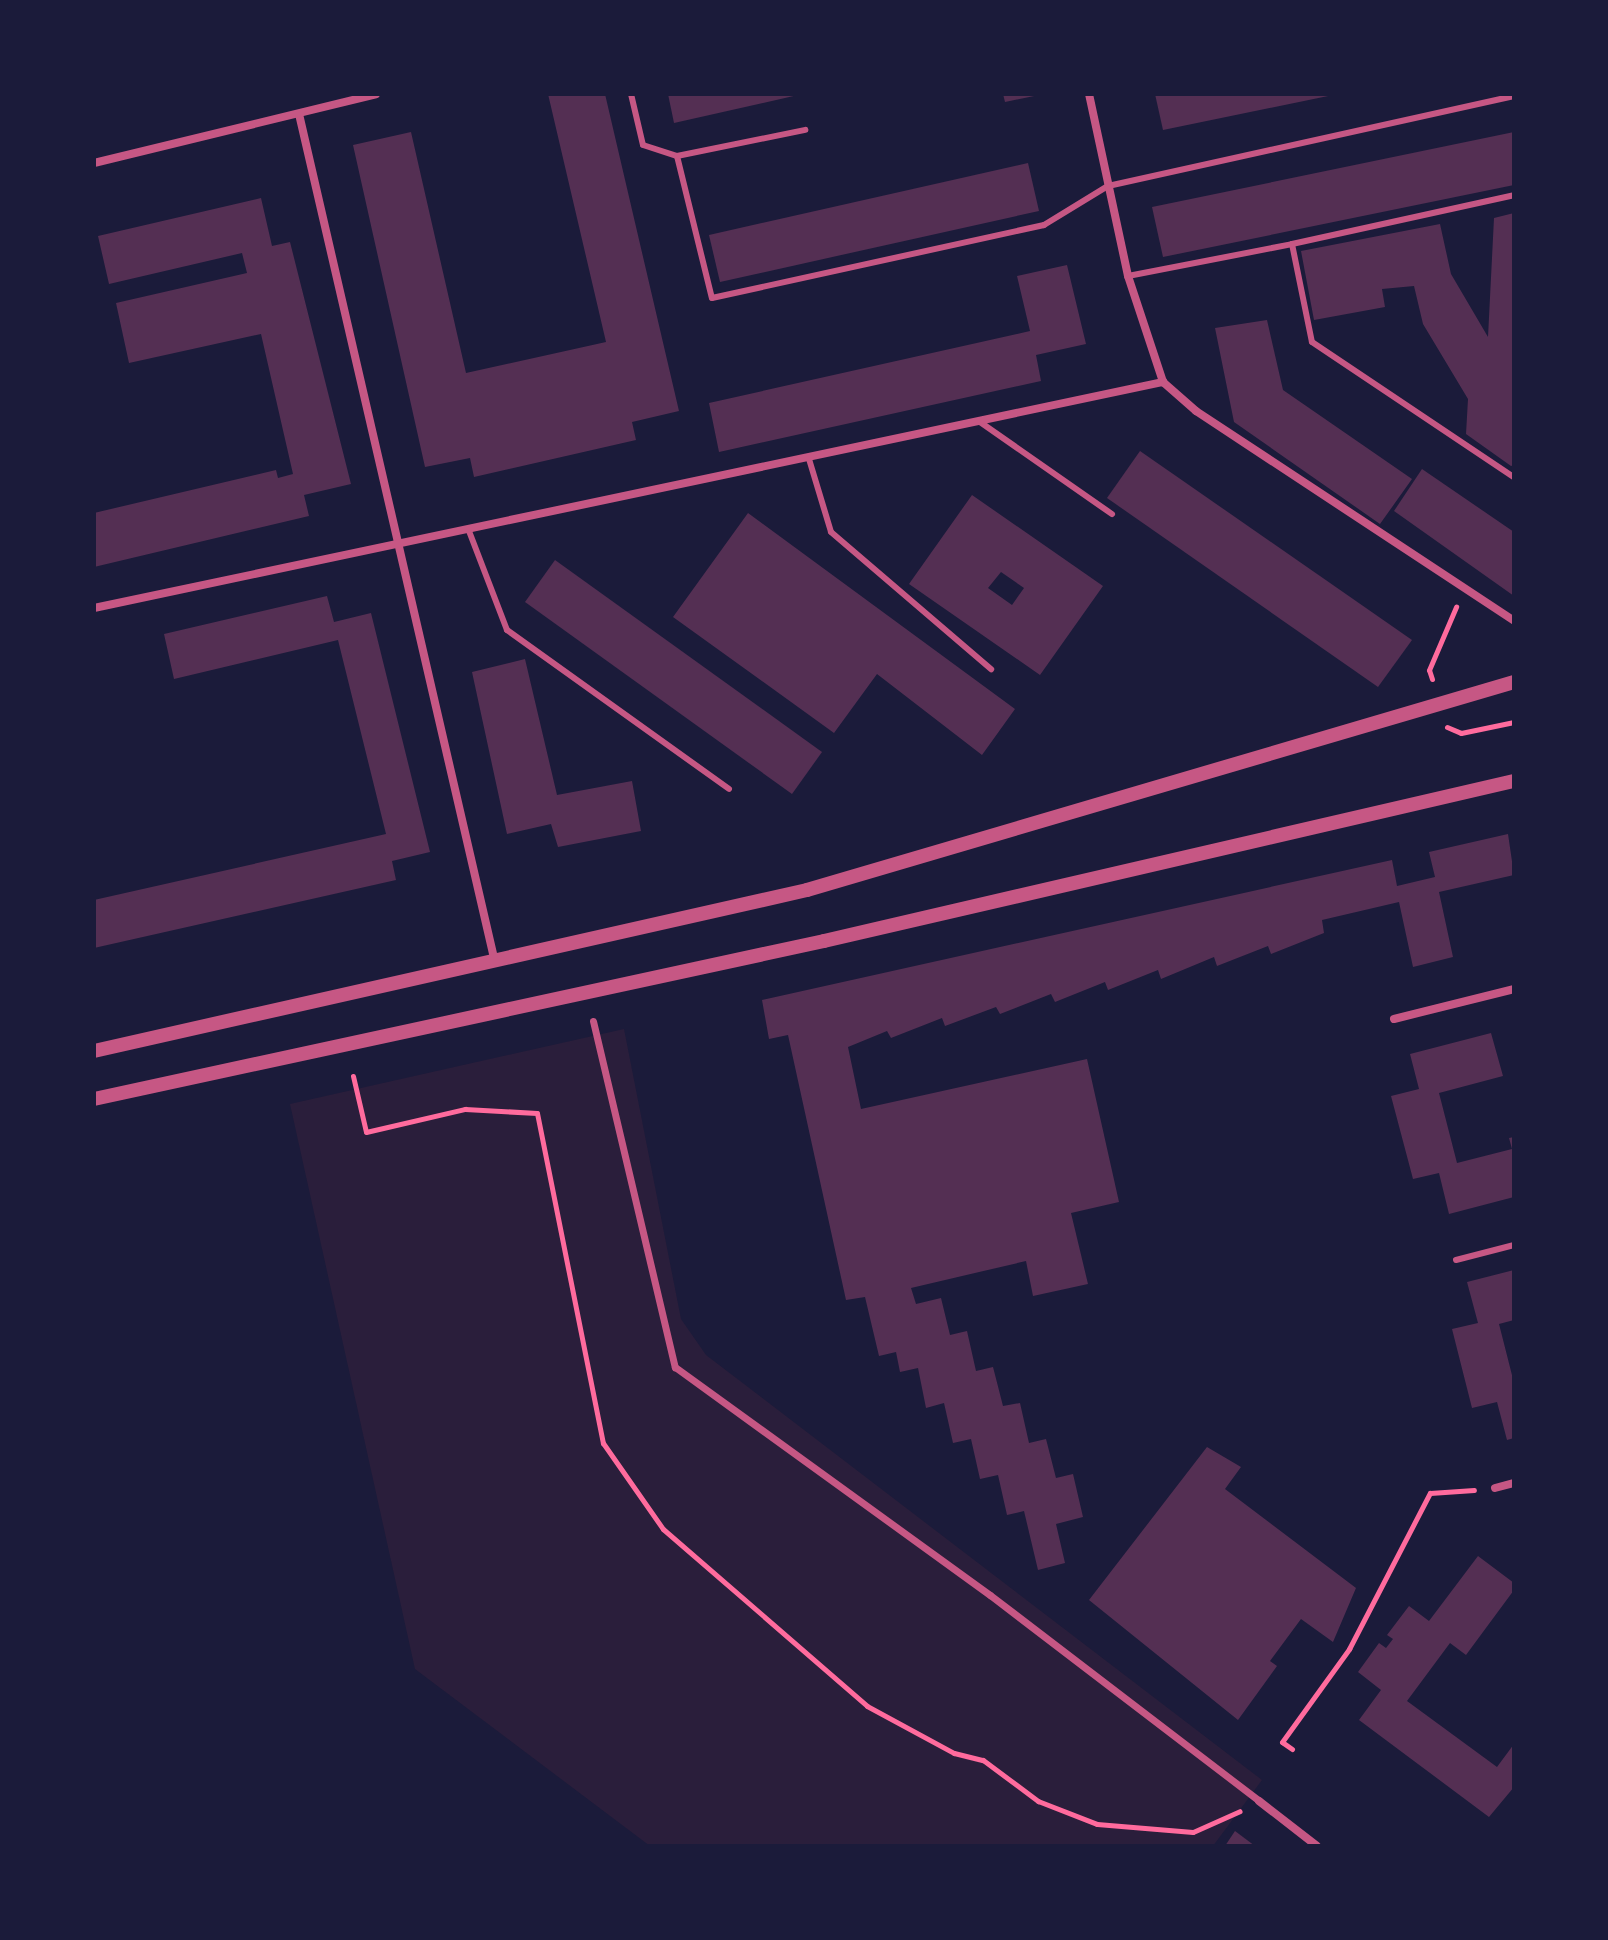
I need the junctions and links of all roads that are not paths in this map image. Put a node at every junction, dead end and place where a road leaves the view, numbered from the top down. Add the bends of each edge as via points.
1 (376, 94) edge
2 (631, 94) edge
3 (1089, 94) edge
4 (1514, 96) edge
5 (299, 114) junction
6 (805, 130) dead end
7 (677, 156) junction
8 (94, 163) edge
9 (1108, 186) junction
10 (1514, 195) edge
11 (1292, 244) junction
12 (1128, 276) junction
13 (1163, 382) junction
14 (980, 422) junction
15 (809, 459) junction
16 (1514, 477) edge
17 (1112, 514) dead end
18 (469, 531) junction
19 (401, 541) junction
20 (94, 608) edge
21 (1514, 621) edge
22 (991, 669) dead end
23 (1514, 682) edge
24 (1514, 781) edge
25 (729, 789) dead end
26 (494, 958) junction
27 (1514, 989) edge
28 (1394, 1019) dead end
29 (593, 1021) dead end
30 (94, 1051) edge
31 (94, 1099) edge
32 (1514, 1245) edge
33 (1456, 1260) dead end
34 (1514, 1483) edge
35 (1495, 1488) road end
36 (1259, 1801) joint
37 (1317, 1846) edge

1 - 5 street
2 - 7 lane via 643,145
3 - 9 street
4 - 9 lane
5 - 8 street
5 - 19 street
6 - 7 lane
7 - 9 lane via 712,298 1044,225
9 - 12 street
10 - 11 lane
11 - 12 lane
11 - 16 lane via 1312,342
12 - 13 street
13 - 14 street
13 - 21 street via 1196,411
14 - 15 street
14 - 17 lane
15 - 18 street
15 - 22 lane via 831,532
18 - 19 street
18 - 25 lane via 507,630
19 - 20 street
19 - 26 street
23 - 26 street via 807,890
24 - 31 street via 824,941
26 - 30 street
27 - 28 street
29 - 36 street via 675,1367 990,1595
32 - 33 lane
34 - 35 street
36 - 37 street

